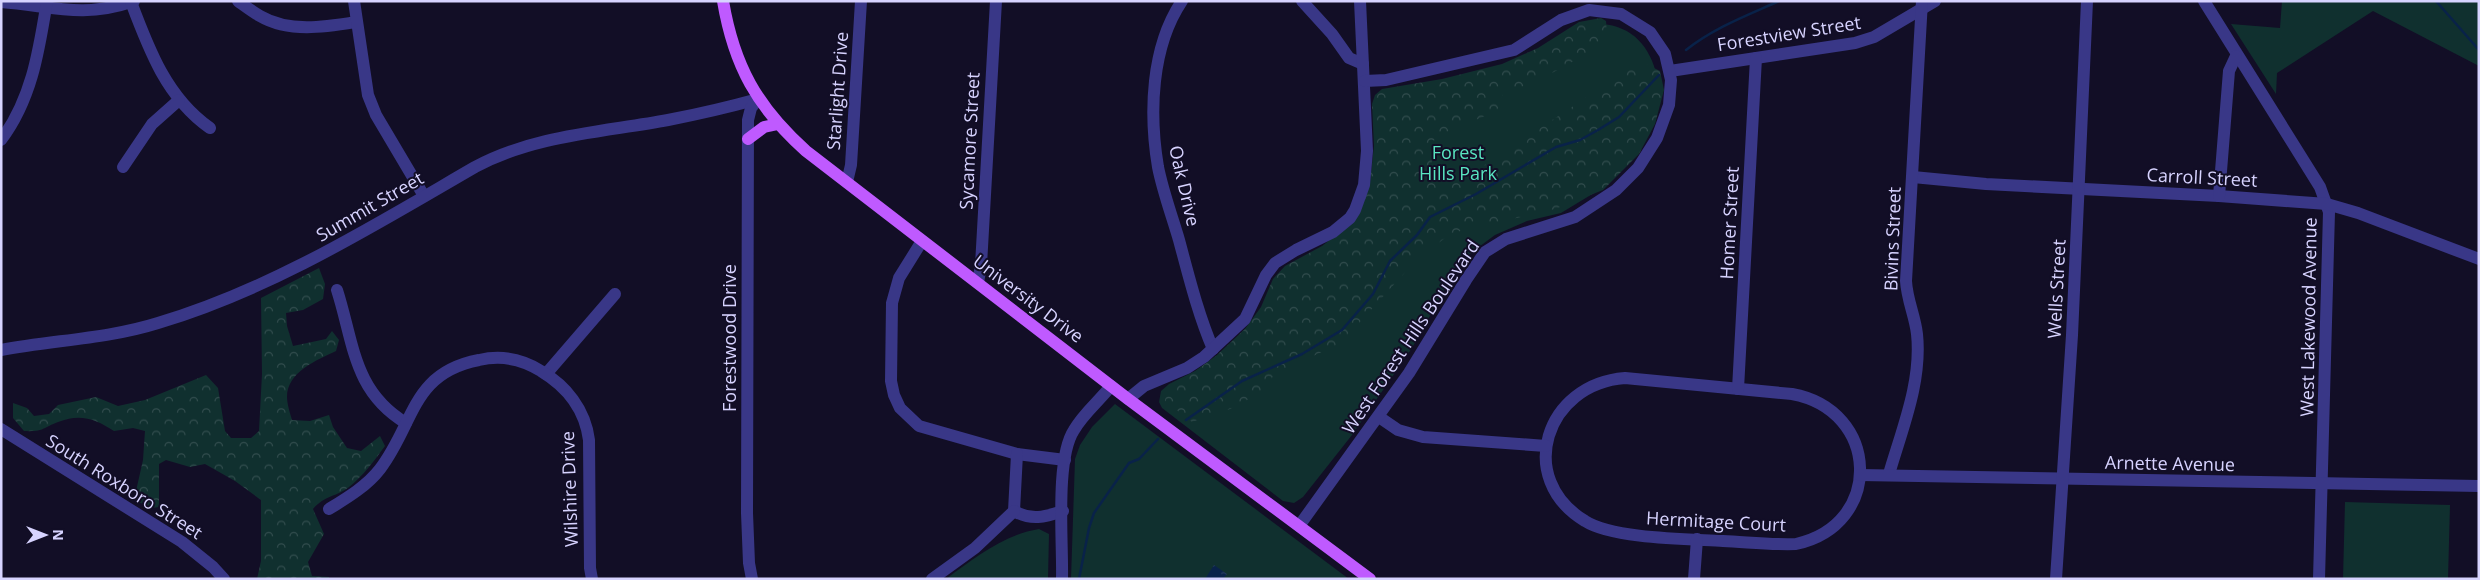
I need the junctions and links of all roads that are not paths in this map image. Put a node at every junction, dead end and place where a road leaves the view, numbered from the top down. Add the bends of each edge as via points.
1 (238, 1) edge
2 (354, 1) edge
3 (723, 1) edge
4 (861, 1) edge
5 (996, 1) edge
6 (1182, 1) edge
7 (1302, 1) edge
8 (1360, 1) edge
9 (1935, 1) edge
10 (2087, 1) edge
11 (2204, 1) edge
12 (1, 2) edge
13 (132, 2) edge
14 (46, 4) edge
15 (1922, 5) edge
16 (1578, 7) edge
17 (356, 22) junction
18 (2236, 56) junction
19 (1756, 58) junction
20 (1363, 64) junction
21 (1670, 71) junction
22 (1365, 81) junction
23 (758, 99) junction
24 (178, 100) junction
25 (778, 124) junction
26 (210, 128) dead end
27 (748, 139) junction
28 (1, 140) edge
29 (123, 167) dead end
30 (1914, 177) junction
31 (847, 182) junction
32 (2079, 190) junction
33 (424, 196) junction
34 (2220, 196) junction
35 (2327, 204) junction
36 (922, 241) junction
37 (2479, 259) edge
38 (978, 282) junction
39 (338, 290) dead end
40 (615, 294) dead end
41 (1213, 349) junction
42 (1, 350) edge
43 (546, 374) junction
44 (1111, 386) junction
45 (1738, 389) junction
46 (1128, 399) junction
47 (1379, 417) junction
48 (406, 423) junction
49 (1, 429) edge
50 (1546, 446) junction
51 (1017, 454) junction
52 (1065, 460) junction
53 (1889, 474) junction
54 (1860, 475) junction
55 (2061, 480) junction
56 (2322, 483) junction
57 (2479, 486) edge
58 (329, 509) dead end
59 (1014, 511) junction
60 (1062, 511) junction
61 (1299, 526) junction
62 (1697, 539) junction
63 (224, 579) edge
64 (592, 579) edge
65 (752, 579) edge
66 (932, 579) edge
67 (1062, 579) edge
68 (1370, 579) edge
69 (1694, 579) edge
70 (2056, 579) edge
71 (2319, 579) edge

1 - 17 street via 261,17 284,24 323,27
2 - 17 street
3 - 23 main road, University Drive via 734,46
4 - 31 street, Starlight Drive via 851,165
5 - 38 street, Sycamore Street
6 - 41 street, Oak Drive via 1165,34 1159,60 1155,86 1157,154 1161,179 1202,324
7 - 20 street via 1349,58
8 - 20 street
9 - 15 street, Forestview Street
10 - 32 street, Wells Street
11 - 18 street, West Lakewood Avenue
12 - 14 street
13 - 14 street via 91,11
13 - 24 street via 163,76
14 - 28 street via 29,88
15 - 19 street, Forestview Street via 1874,37 1855,43
15 - 30 street, Bivins Street
16 - 21 street, West Forest Hills Boulevard via 1610,11 1641,25 1661,46
16 - 22 street, West Forest Hills Boulevard via 1514,50 1386,80
17 - 33 street via 371,104
18 - 34 street via 2229,71
18 - 35 street, West Lakewood Avenue via 2320,187
19 - 21 street, Forestview Street
19 - 45 street, Homer Street
20 - 22 street
21 - 47 street, West Forest Hills Boulevard via 1669,105 1653,146 1638,168 1616,190 1583,214 1506,238 1485,252
22 - 41 street via 1366,171 1355,210 1333,232 1275,263 1245,319
23 - 25 main road, University Drive
23 - 27 street, Forestwood Drive via 751,108
23 - 33 street, Summit Street via 522,148 490,159
24 - 26 street
24 - 29 street via 152,124
25 - 27 main road via 764,127
25 - 31 main road, University Drive via 806,151
27 - 65 street, Forestwood Drive via 747,513
30 - 32 street, Carroll Street
30 - 53 street, Bivins Street via 1906,281 1917,333 1916,373
31 - 36 main road, University Drive
32 - 34 street, Carroll Street
32 - 55 street, Wells Street
33 - 42 street, Summit Street via 303,266 192,312 132,330
34 - 35 street, Carroll Street
35 - 37 street, Carroll Street
35 - 56 street, West Lakewood Avenue via 2330,231
36 - 38 main road, University Drive
36 - 51 street via 899,278 892,303 891,382 896,402 904,414 919,426
38 - 44 main road, University Drive
39 - 48 street via 364,380 381,405
40 - 43 street
41 - 46 street via 1187,368 1144,386
43 - 48 street, Wilshire Drive via 520,362 498,357 454,366 425,389
43 - 64 street, Wilshire Drive via 571,395 588,430
44 - 46 main road, University Drive
44 - 52 street via 1073,430
45 - 50 street, Hermitage Court via 1625,378 1600,382 1567,403 1553,425
45 - 54 street, Hermitage Court via 1804,396 1826,406 1851,432 1859,455
46 - 61 main road, University Drive
47 - 50 street via 1398,430 1423,437
47 - 61 street, West Forest Hills Boulevard
48 - 58 street, Wilshire Drive via 379,470 366,484
49 - 63 street, South Roxboro Street via 182,542
50 - 62 street, Hermitage Court via 1547,464 1558,494 1584,521 1608,531
51 - 52 street
51 - 59 street
52 - 60 street
53 - 54 street, Arnette Avenue
53 - 55 street, Arnette Avenue
54 - 62 street, Hermitage Court via 1857,491 1846,513 1829,530 1808,541 1784,544
55 - 56 street, Arnette Avenue
55 - 70 street, Wells Street
56 - 57 street, Arnette Avenue
56 - 71 street, West Lakewood Avenue
59 - 60 street via 1025,517 1044,518
59 - 66 street via 975,548
60 - 67 street
61 - 68 main road, University Drive
62 - 69 street

